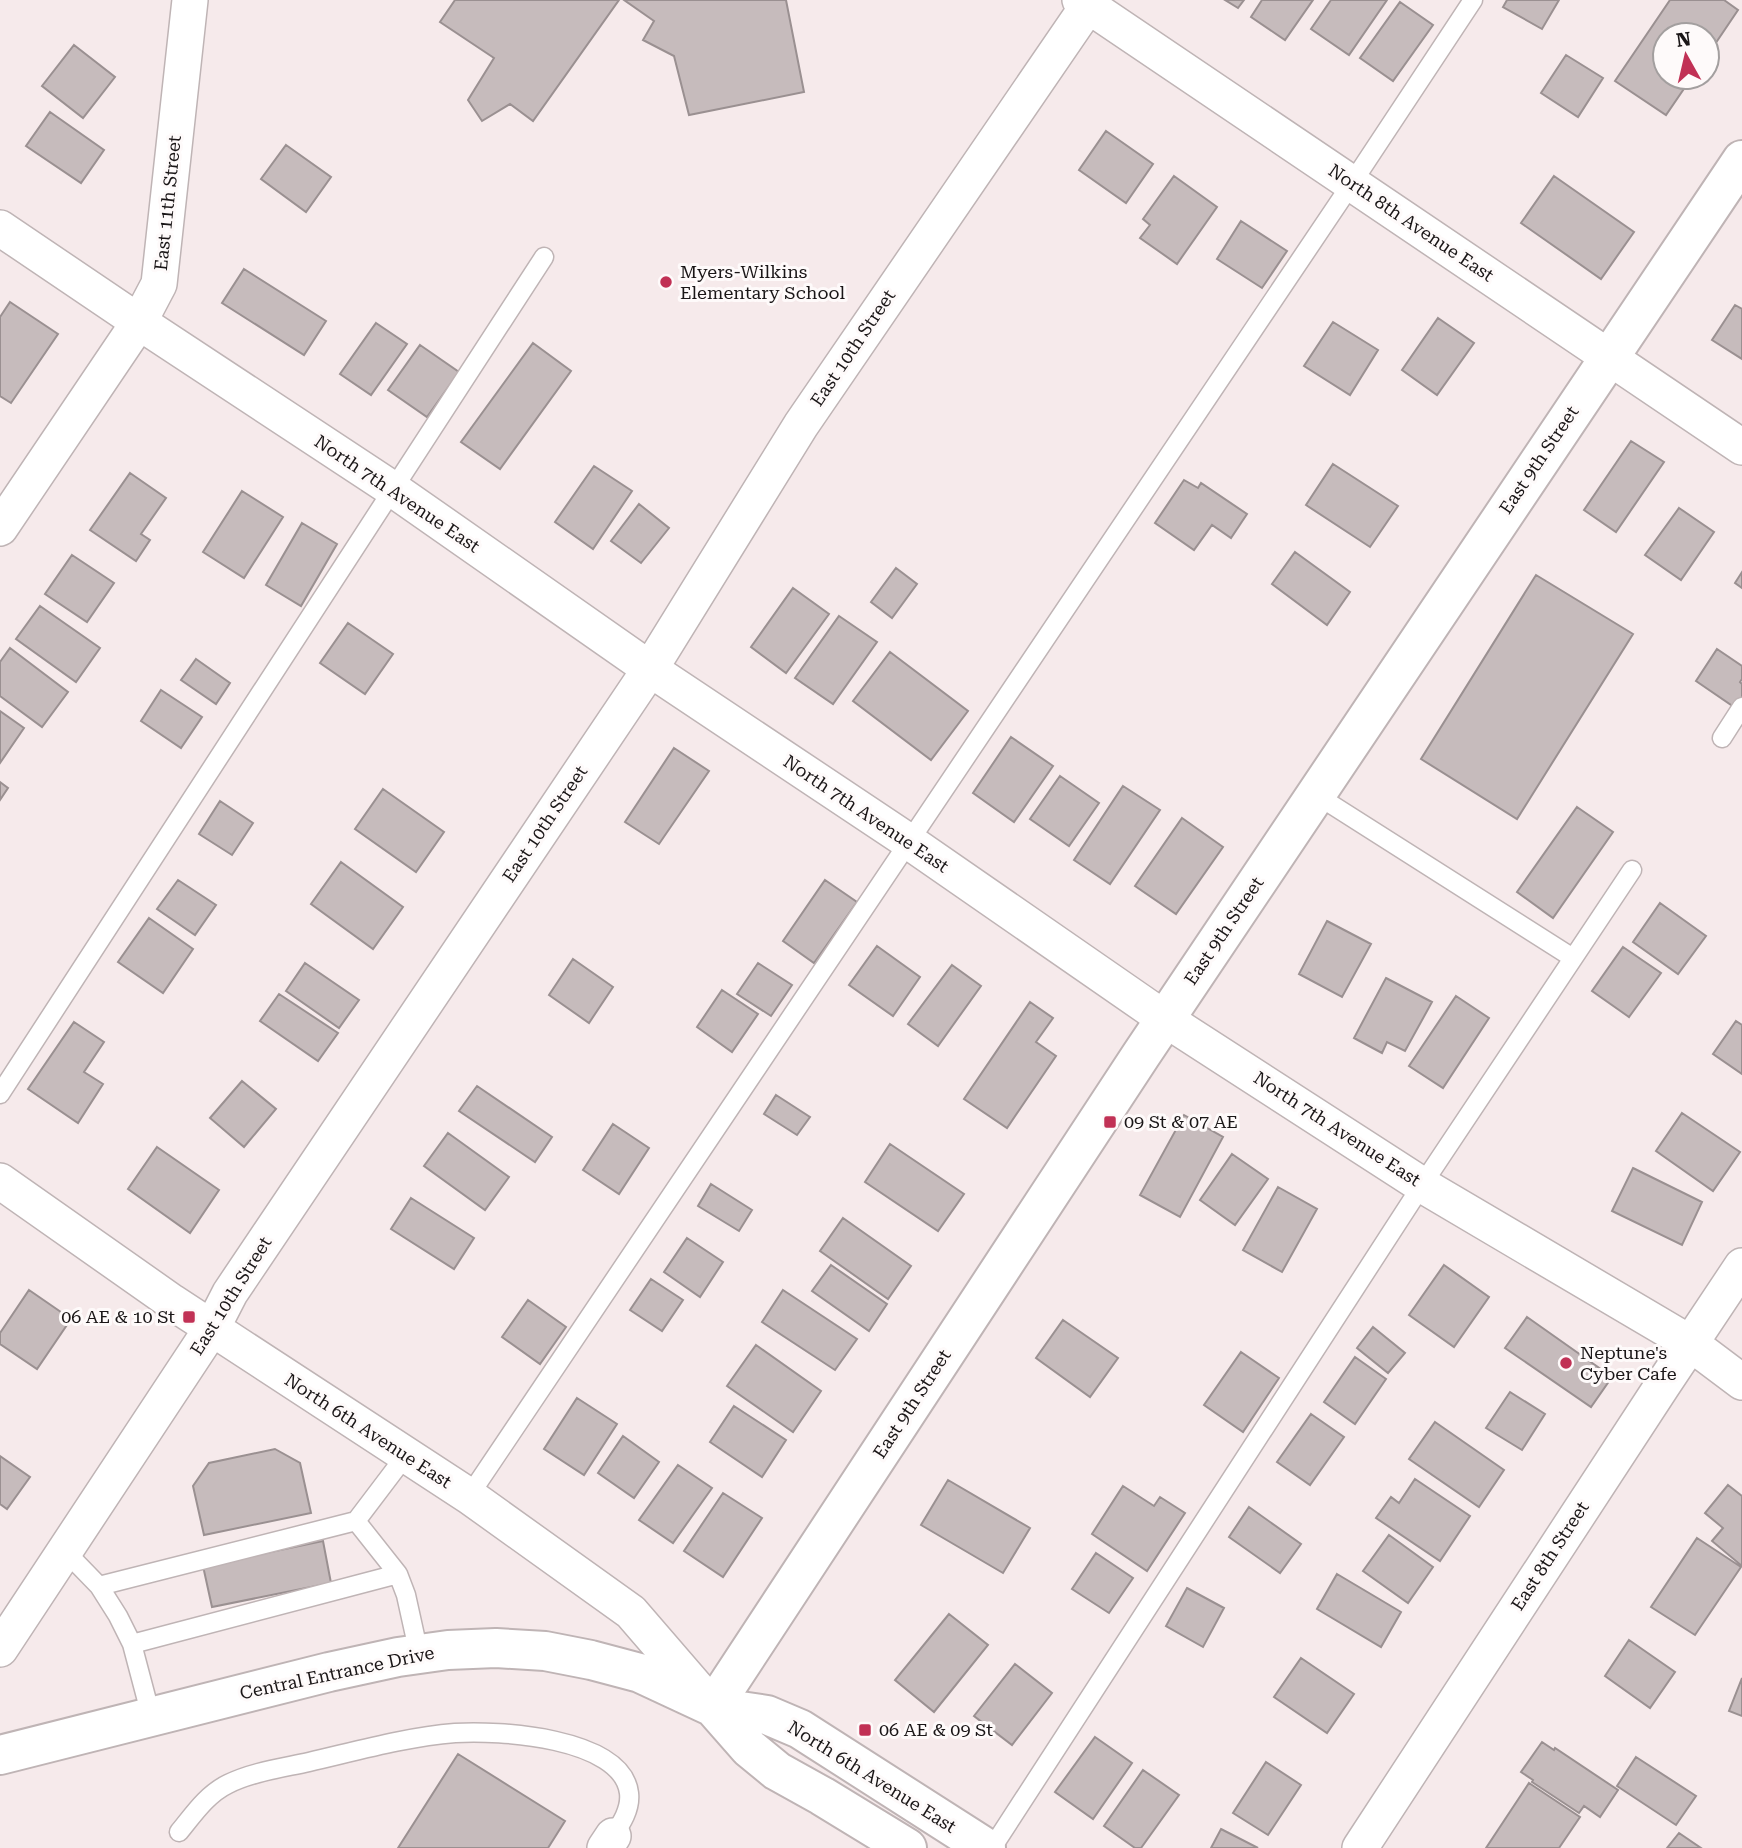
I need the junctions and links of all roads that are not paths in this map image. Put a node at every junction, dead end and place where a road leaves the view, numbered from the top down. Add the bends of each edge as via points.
1 (190, 0) edge
2 (1473, 0) edge
3 (1087, 2) edge
4 (1742, 159) edge
5 (1352, 183) junction
6 (0, 229) edge
7 (544, 257) dead end
8 (139, 322) junction
9 (1608, 358) junction
10 (1742, 447) edge
11 (394, 490) junction
12 (0, 528) edge
13 (650, 669) junction
14 (1742, 707) edge
15 (1722, 738) dead end
16 (1315, 794) junction
17 (908, 841) junction
18 (1632, 870) dead end
19 (1573, 958) junction
20 (1166, 1018) junction
21 (0, 1094) edge
22 (0, 1181) edge
23 (1422, 1185) junction
24 (1742, 1266) edge
25 (212, 1328) junction
26 (1690, 1343) junction
27 (1742, 1382) edge
28 (406, 1455) junction
29 (468, 1496) junction
30 (356, 1521) junction
31 (65, 1551) junction
32 (398, 1574) junction
33 (99, 1586) junction
34 (132, 1644) junction
35 (0, 1649) edge
36 (419, 1654) junction
37 (713, 1707) junction
38 (151, 1716) junction
39 (0, 1755) edge
40 (179, 1832) dead end
41 (609, 1842) edge
42 (907, 1848) edge
43 (986, 1848) edge
44 (992, 1848) edge
45 (1360, 1848) edge

1 - 8 street, East 11th Street via 159,284
2 - 5 lane
3 - 5 street, North 8th Avenue East
3 - 13 street, East 10th Street via 800,425
4 - 9 street, East 9th Street
5 - 9 street, North 8th Avenue East
5 - 17 lane
6 - 8 street, North 7th Avenue East
7 - 11 lane
8 - 11 street, North 7th Avenue East
8 - 12 street, East 11th Street
9 - 10 street, North 8th Avenue East
9 - 16 street, East 9th Street
11 - 13 street, North 7th Avenue East
11 - 21 lane
13 - 17 street, North 7th Avenue East
13 - 25 street, East 10th Street via 230,1293
14 - 15 lane
16 - 19 lane
16 - 20 street, East 9th Street
17 - 20 street, North 7th Avenue East
17 - 29 lane
18 - 19 lane
19 - 23 lane
20 - 23 street, North 7th Avenue East
20 - 37 street, East 9th Street
22 - 25 street, North 6th Avenue East
23 - 26 street, North 7th Avenue East
23 - 44 lane
24 - 26 street, East 8th Street
25 - 28 street, North 6th Avenue East
25 - 31 street, East 10th Street
26 - 27 street, North 7th Avenue East
26 - 45 street, East 8th Street
28 - 29 street, North 6th Avenue East
28 - 30 lane
29 - 37 street, North 6th Avenue East via 631,1612
30 - 32 lane
30 - 33 lane
31 - 33 lane
31 - 35 street, East 10th Street
32 - 34 lane
32 - 36 lane
33 - 34 lane
34 - 38 lane
36 - 37 street, Central Entrance Drive via 496,1648 545,1651 640,1673
36 - 38 street, Central Entrance Drive
37 - 42 street, North 6th Avenue East via 749,1748 778,1771
37 - 43 street, North 6th Avenue East via 767,1715 800,1729
38 - 39 street, Central Entrance Drive
40 - 41 lane via 219,1788 250,1776 419,1738 483,1733 556,1741 611,1764 624,1777 629,1794 624,1819

